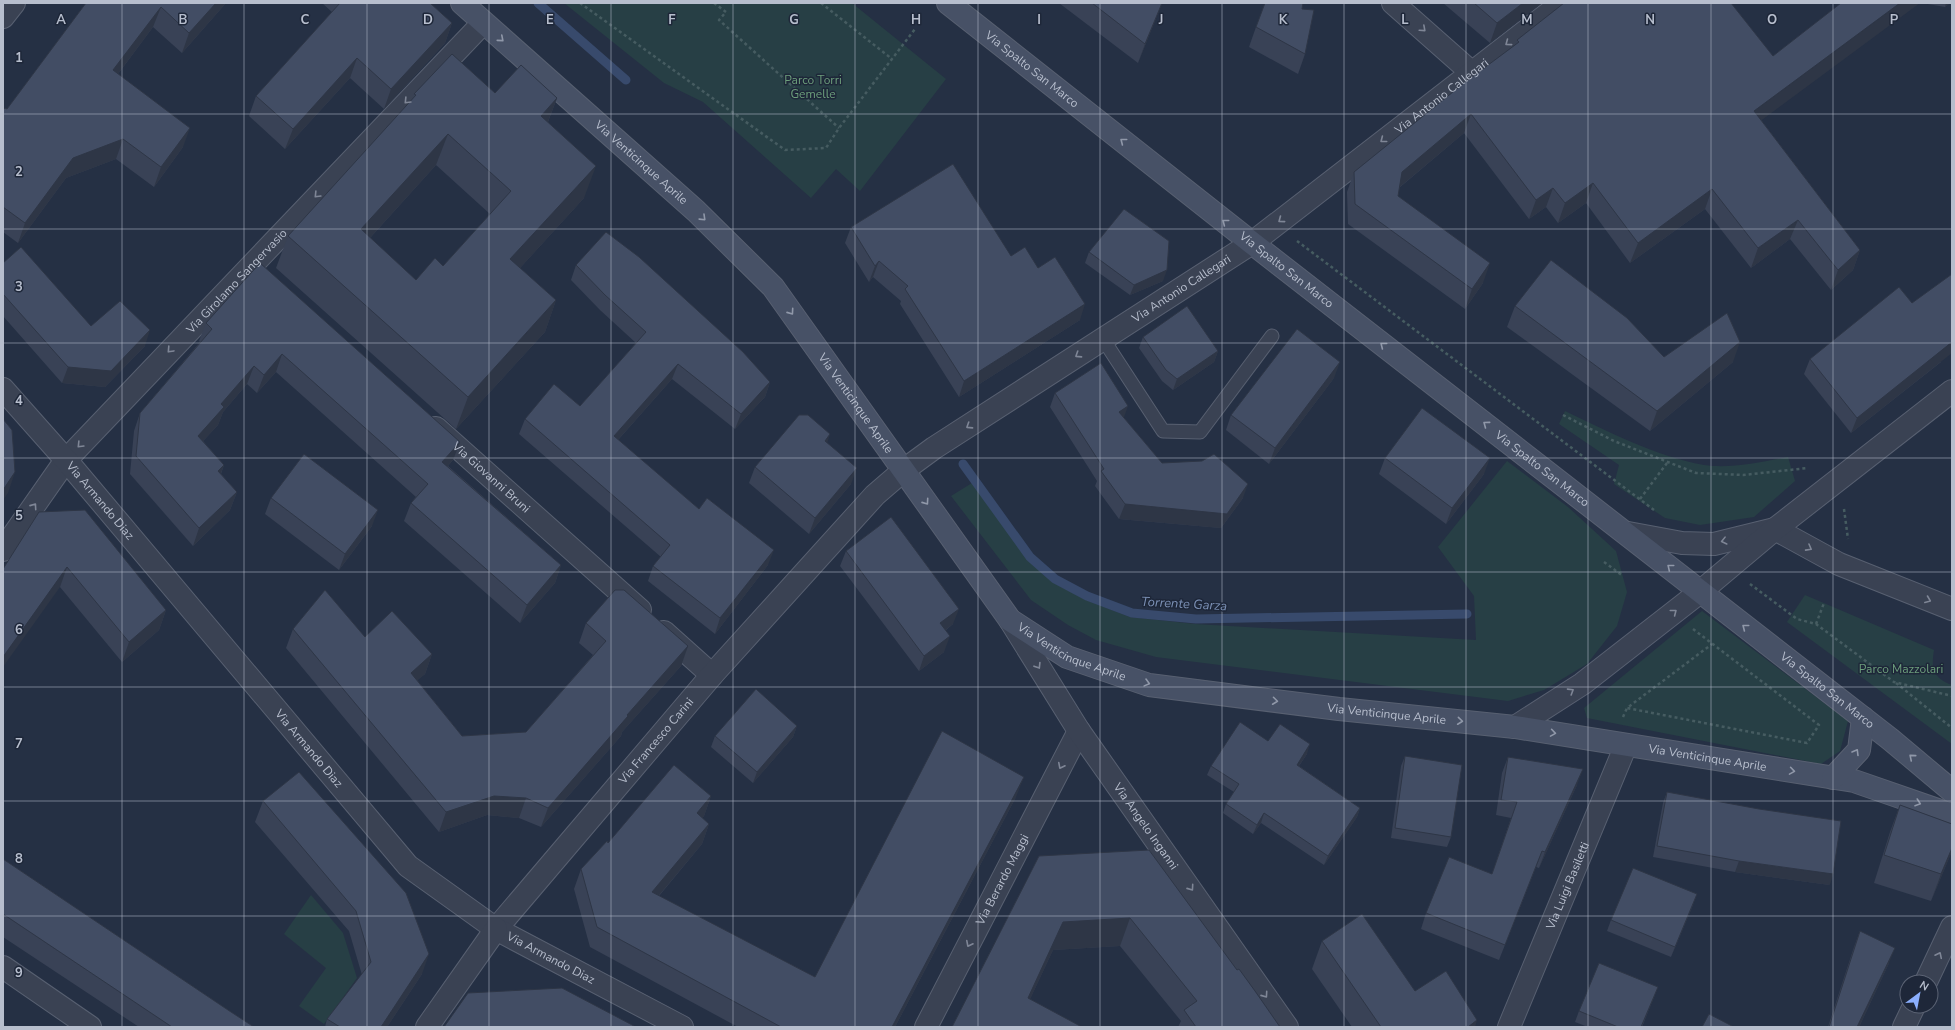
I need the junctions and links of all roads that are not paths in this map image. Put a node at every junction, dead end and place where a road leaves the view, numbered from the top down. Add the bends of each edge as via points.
1 (14, 3) edge
2 (462, 3) edge
3 (948, 3) edge
4 (1394, 3) edge
5 (1562, 3) edge
6 (3, 17) edge
7 (483, 23) junction
8 (1471, 72) junction
9 (1252, 243) junction
10 (252, 263) junction
11 (270, 279) edge
12 (1272, 336) dead end
13 (1103, 339) junction
14 (3, 389) edge
15 (1952, 391) edge
16 (423, 416) edge
17 (66, 460) junction
18 (904, 470) junction
19 (1775, 529) junction
20 (1628, 533) junction
21 (3, 550) edge
22 (1700, 592) junction
23 (1952, 609) edge
24 (1010, 620) junction
25 (712, 675) junction
26 (1863, 718) junction
27 (1514, 726) junction
28 (1079, 731) junction
29 (1626, 745) junction
30 (1833, 778) junction
31 (1952, 791) edge
32 (1952, 815) edge
33 (1952, 928) edge
34 (496, 930) junction
35 (3, 967) edge
36 (1930, 974) edge
37 (1910, 1014) edge
38 (90, 1027) edge
39 (427, 1027) edge
40 (682, 1027) edge
41 (926, 1027) edge
42 (1287, 1027) edge
43 (1510, 1027) edge
44 (1904, 1027) edge

1 - 6 street
2 - 7 main road, Via Venticinque Aprile
9 -> 3 main road, Via Spalto San Marco
4 -> 8 street
5 -> 8 street, Via Antonio Callegari
7 -> 10 street, Via Girolamo Sangervasio
7 -> 18 main road, Via Venticinque Aprile via 696,211 773,287
8 -> 9 street, Via Antonio Callegari
9 - 13 street, Via Antonio Callegari
20 -> 9 main road, Via Spalto San Marco
10 - 11 street
10 -> 17 street, Via Girolamo Sangervasio
12 - 13 lane via 1200,432 1163,431
13 -> 18 street, Via Antonio Callegari
14 - 17 street, Via Armando Diaz
15 - 19 street, Via Spalto San Marco
16 - 25 street, Via Giovanni Bruni
21 -> 17 street, Via Girolamo Sangervasio
17 - 34 street, Via Armando Diaz via 408,866
18 -> 24 main road, Via Venticinque Aprile
18 - 25 street, Via Francesco Carini via 875,495
19 -> 20 street, Via Spalto San Marco via 1714,544 1682,543
19 - 22 street, Via Spalto San Marco
19 -> 23 street via 1839,564
22 -> 20 main road, Via Spalto San Marco
26 -> 22 main road, Via Spalto San Marco
27 -> 22 street, Via Spalto San Marco via 1582,684
24 -> 27 main road, Via Venticinque Aprile via 1067,657 1149,684 1338,709
24 -> 28 street, Via Angelo Inganni
25 - 34 street, Via Francesco Carini
30 -> 26 main road via 1859,750
31 -> 26 main road, Via Spalto San Marco
27 -> 29 main road, Via Venticinque Aprile
28 -> 41 street, Via Berardo Maggi
28 -> 42 street, Via Angelo Inganni
29 -> 30 main road, Via Venticinque Aprile
29 - 43 street, Via Luigi Basiletti
30 -> 32 main road, Via Venticinque Aprile via 1854,781
36 -> 33 street
34 - 39 street, Via Francesco Carini
34 - 40 street, Via Armando Diaz
35 - 38 street
37 - 44 street

